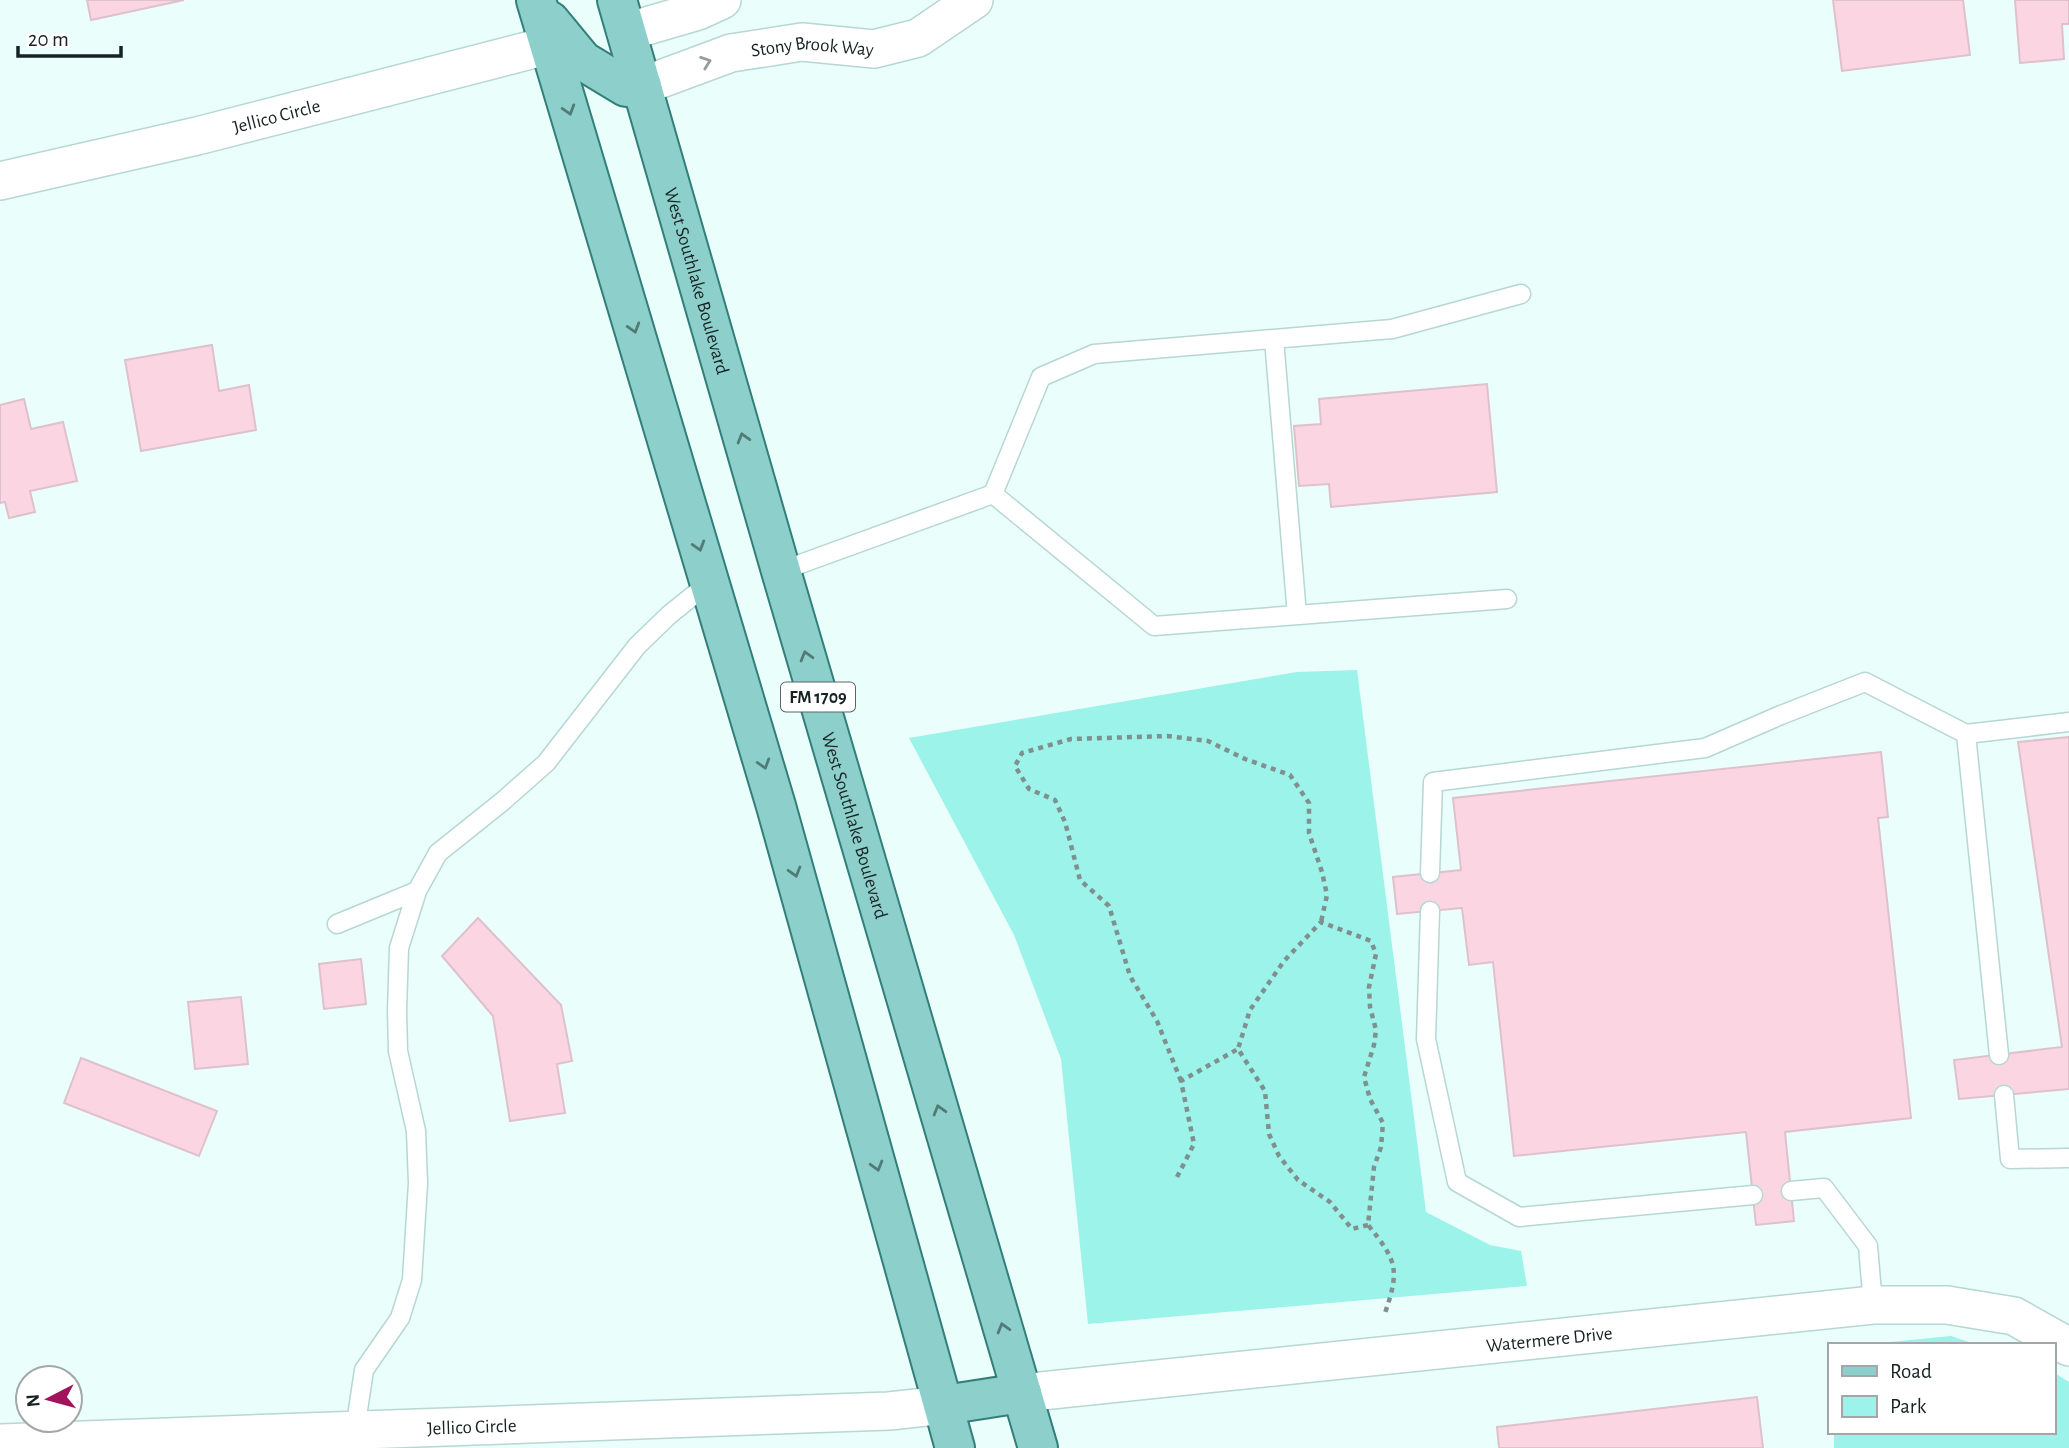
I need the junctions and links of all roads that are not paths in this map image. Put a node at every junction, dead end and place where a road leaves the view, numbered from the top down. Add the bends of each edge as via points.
1 (722, 0) edge
2 (974, 0) edge
3 (537, 3) edge
4 (930, 12) edge
5 (622, 16) edge
6 (550, 45) junction
7 (642, 86) junction
8 (0, 181) edge
9 (1521, 294) dead end
10 (1274, 339) junction
11 (993, 494) junction
12 (781, 572) junction
13 (709, 582) junction
14 (1507, 599) dead end
15 (1297, 615) junction
16 (2069, 722) edge
17 (1966, 734) junction
18 (1430, 873) dead end
19 (417, 891) junction
20 (1430, 911) dead end
21 (337, 924) dead end
22 (1999, 1055) dead end
23 (2004, 1095) dead end
24 (2069, 1158) edge
25 (1791, 1191) dead end
26 (1753, 1195) dead end
27 (1873, 1305) junction
28 (2069, 1347) edge
29 (1022, 1393) junction
30 (944, 1405) junction
31 (355, 1430) junction
32 (0, 1443) edge
33 (955, 1448) edge
34 (1038, 1448) edge

1 - 5 street via 698,11
2 - 4 street, Stony Brook Way
3 - 6 main road
3 - 7 main road via 583,61 626,87
7 -> 4 street, Stony Brook Way via 731,53 802,42 874,48 918,38
5 - 7 main road, West Southlake Boulevard / FM 1709
6 - 8 street, Jellico Circle via 197,136
6 -> 13 main road
12 -> 7 main road, West Southlake Boulevard / FM 1709
9 - 10 lane via 1392,330
10 - 11 lane via 1094,354 1041,377
10 - 15 lane
11 - 12 lane
11 - 15 lane via 1154,626
29 -> 12 main road, West Southlake Boulevard / FM 1709
13 - 19 lane via 637,646 546,764 438,853
13 -> 30 main road
14 - 15 lane
16 - 17 lane
17 - 18 lane via 1866,682 1704,748 1433,782
17 - 22 lane
19 - 21 lane
19 - 31 lane via 399,948 397,1011 398,1051 416,1131 418,1196 412,1280 400,1318 364,1370
20 - 26 lane via 1426,1039 1457,1182 1519,1217
23 - 24 lane via 2010,1159
25 - 27 lane via 1824,1188 1868,1246
27 - 28 street, Watermere Drive via 1947,1305 2014,1316
27 - 29 street, Watermere Drive
29 - 30 main road
29 - 34 main road, West Southlake Boulevard / FM 1709
30 - 31 street, Jellico Circle via 888,1411
30 - 33 main road
31 - 32 street, Jellico Circle

